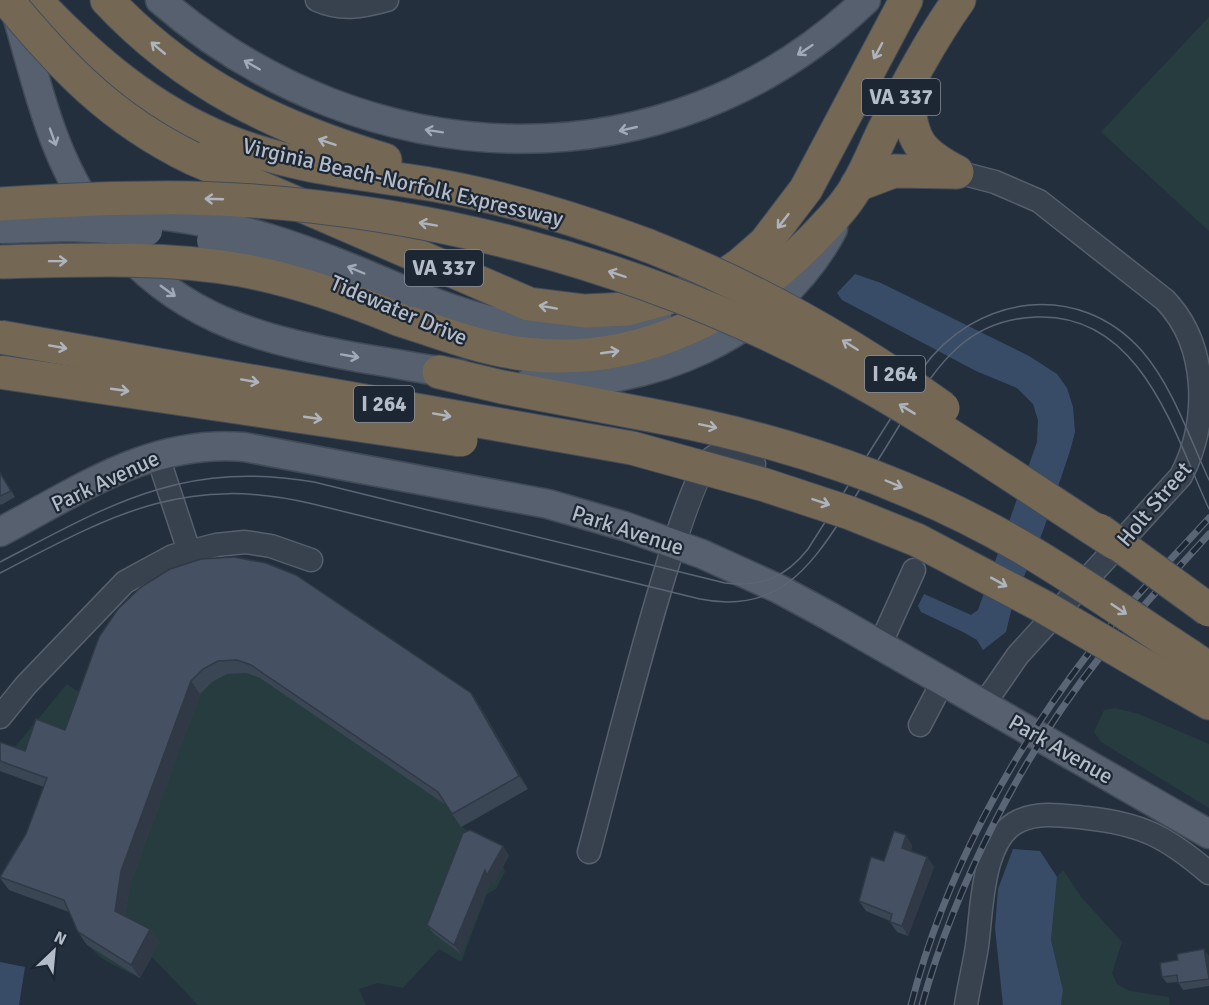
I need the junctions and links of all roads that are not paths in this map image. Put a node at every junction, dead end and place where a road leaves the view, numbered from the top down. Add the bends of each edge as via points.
1 (7, 0) edge
2 (13, 0) edge
3 (35, 0) edge
4 (107, 0) edge
5 (160, 0) edge
6 (317, 0) edge
7 (387, 0) edge
8 (867, 0) edge
9 (906, 0) edge
10 (959, 0) edge
11 (0, 27) edge
12 (905, 89) junction
13 (39, 93) junction
14 (957, 172) junction
15 (853, 192) junction
16 (502, 200) junction
17 (0, 206) edge
18 (0, 229) edge
19 (0, 262) edge
20 (708, 287) junction
21 (403, 308) junction
22 (0, 337) edge
23 (0, 372) edge
24 (439, 372) junction
25 (157, 454) junction
26 (760, 474) junction
27 (0, 532) edge
28 (1115, 543) junction
29 (675, 544) junction
30 (189, 550) junction
31 (311, 560) dead end
32 (914, 570) dead end
33 (1209, 610) edge
34 (880, 645) junction
35 (1191, 670) edge
36 (944, 681) junction
37 (1209, 703) edge
38 (984, 704) junction
39 (0, 717) edge
40 (920, 725) dead end
41 (1209, 834) edge
42 (590, 852) dead end
43 (1209, 873) edge
44 (966, 1005) edge

20 -> 1 highway, VA 337, bridge via 627,309 585,311 530,304 192,158 137,128 100,101 63,65
2 - 13 main road
3 - 16 highway, Virginia Beach-Norfolk Expressway / I 264 via 106,70 152,104 227,141 298,163
16 -> 4 highway via 329,143 251,110 185,69
8 -> 5 main road via 811,47 710,103 623,130 544,140 424,129 337,105 255,68
6 - 7 street via 345,8
9 -> 20 highway, Tidewater Drive / VA 337 via 794,207 765,243
10 - 12 highway, Tidewater Drive / VA 337
11 - 13 main road
12 - 14 highway via 913,131 921,148
12 - 15 highway, Tidewater Drive / VA 337
13 -> 24 main road via 62,159 90,209 132,259 176,297 219,320 267,338
14 - 15 highway via 894,171
14 - 38 street, Holt Street via 995,182 1039,201 1164,300 1195,342 1207,403 1200,444 1181,476 1018,655
21 -> 15 highway, Tidewater Drive / VA 337 via 449,336 500,350 552,356 605,353 656,342 701,322 764,284 803,249
15 - 24 main road via 830,236 802,276 760,316 700,352 633,375 581,382 534,382
28 -> 16 highway, Virginia Beach-Norfolk Expressway / I 264, bridge via 1009,455 875,361 751,290 649,246
21 -> 17 main road, Tidewater Drive, bridge via 307,249 234,226 144,213
28 -> 17 highway, bridge via 909,410 832,366 696,303 584,263 437,226 284,204 160,198
18 - 21 main road, Tidewater Drive, bridge via 128,229 212,241 292,264
19 -> 21 highway, VA 337, bridge via 140,260 242,270
20 - 21 main road, Tidewater Drive via 647,319 606,329 570,332 534,331 466,315
22 -> 26 highway, I 264, bridge
23 -> 26 highway, bridge
24 -> 35 highway, bridge via 742,434 815,454 933,501 1036,556
25 - 27 main road, Park Avenue
25 - 29 main road, Park Avenue via 199,446 244,447 548,504
25 - 30 street
26 - 29 street via 739,455 720,453 711,458 699,474
26 -> 35 highway, I 264, bridge via 917,540 1044,607
28 - 33 highway, Virginia Beach-Norfolk Expressway / I 264, bridge
29 - 34 main road, Park Avenue via 779,589
29 - 42 street
30 - 31 street via 245,542
30 - 39 street via 125,582
32 - 34 street
34 - 36 main road, Park Avenue
35 - 37 highway, I 264
36 - 38 main road, Park Avenue
36 - 40 street
38 - 41 main road, Park Avenue
43 - 44 street via 1171,844 1120,822 1053,815 1018,821 999,841 989,866

